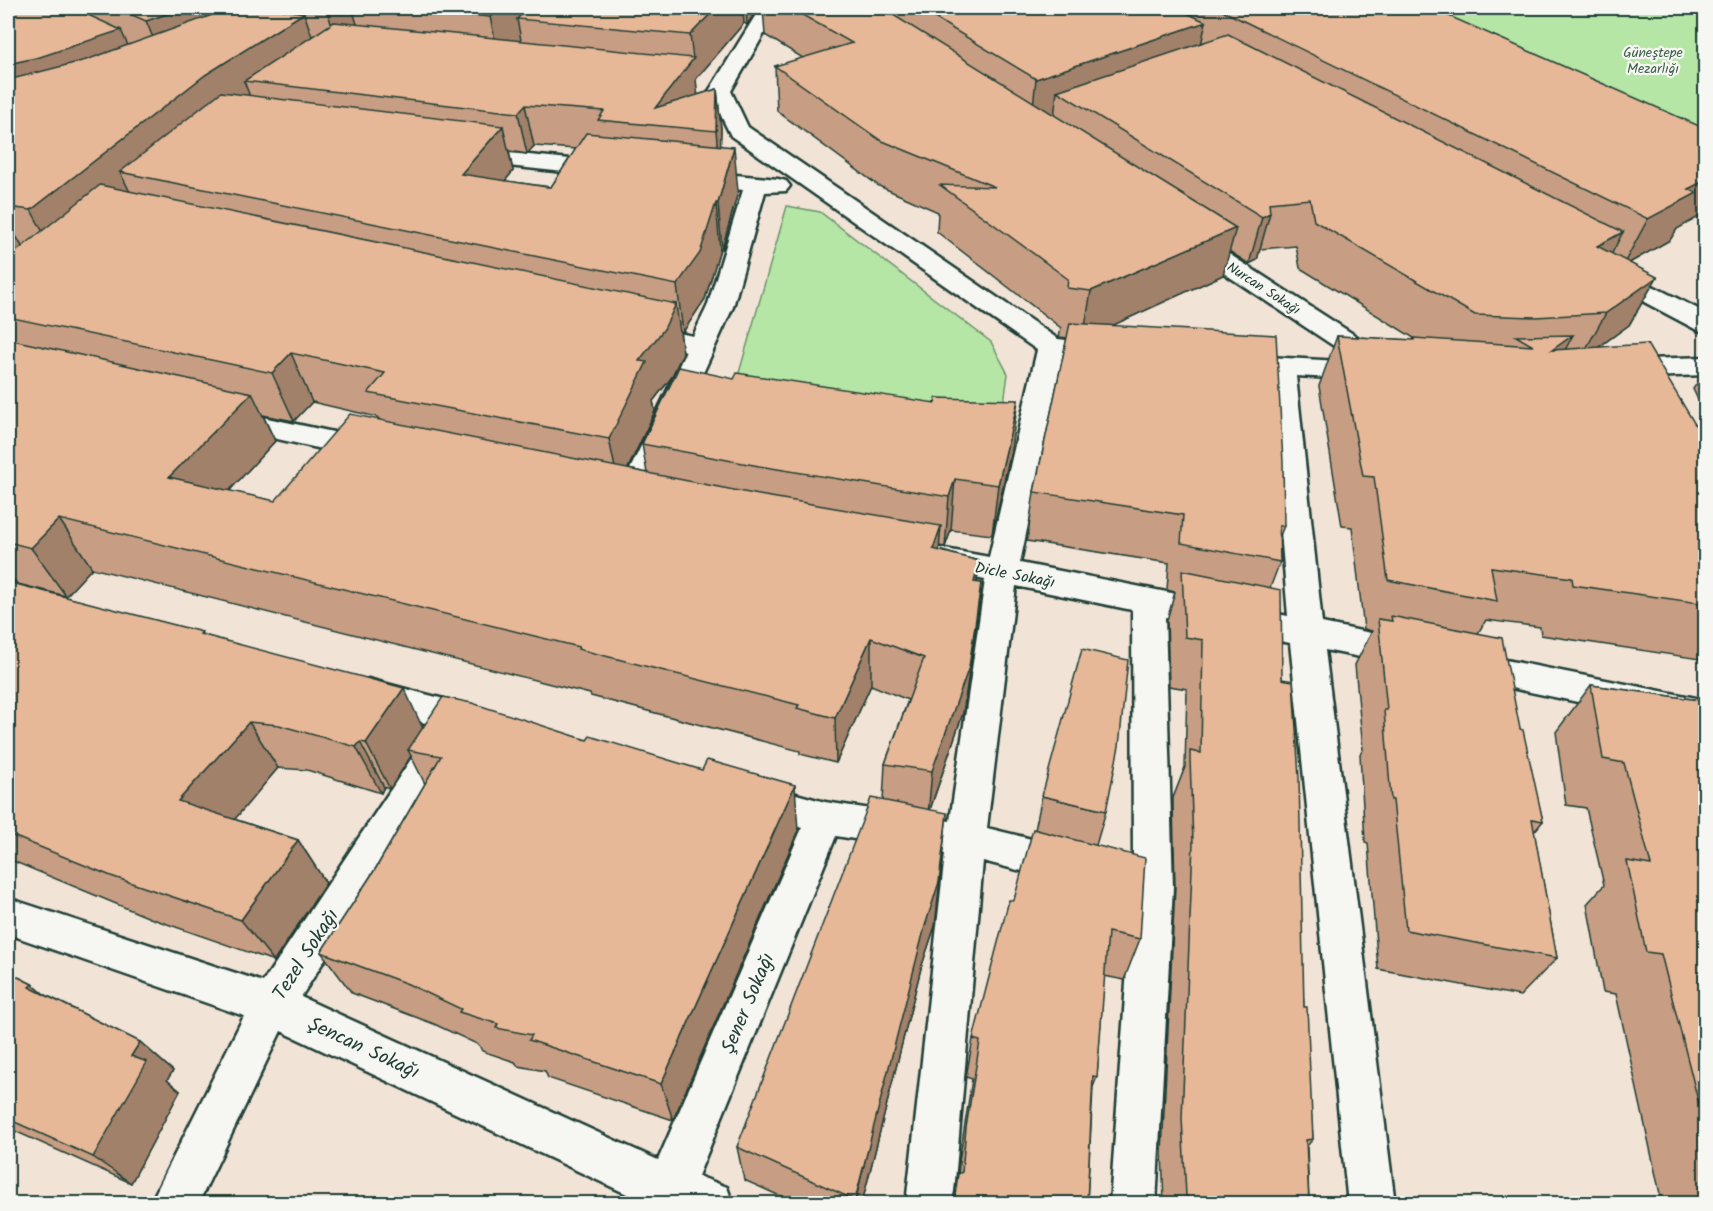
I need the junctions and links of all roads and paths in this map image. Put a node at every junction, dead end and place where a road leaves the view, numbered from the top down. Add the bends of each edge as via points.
1 (769, 8) edge
2 (696, 88) dead end
3 (720, 91) junction
4 (452, 154) edge
5 (627, 172) edge
6 (674, 176) edge
7 (756, 184) junction
8 (824, 191) junction
9 (1167, 225) edge
10 (1589, 263) edge
11 (1706, 324) edge
12 (612, 326) edge
13 (702, 346) junction
14 (1051, 347) junction
15 (1131, 354) edge
16 (1212, 362) edge
17 (1706, 366) edge
18 (1281, 368) junction
19 (1620, 369) junction
20 (1588, 371) edge
21 (1638, 399) edge
22 (195, 411) edge
23 (404, 457) edge
24 (662, 510) edge
25 (911, 555) edge
26 (1002, 571) junction
27 (1148, 602) junction
28 (1306, 633) junction
29 (331, 684) edge
30 (1706, 715) edge
31 (459, 718) junction
32 (504, 730) edge
33 (722, 790) edge
34 (825, 818) junction
35 (966, 840) junction
36 (1153, 887) junction
37 (8, 916) edge
38 (272, 1005) junction
39 (669, 1189) junction
40 (173, 1203) edge
41 (710, 1203) edge
42 (929, 1203) edge
43 (1133, 1203) edge
44 (1372, 1203) edge

1 - 3 street
2 - 3 street
3 - 8 street via 739,131
4 - 5 street
6 - 7 street
7 - 8 street
7 - 13 street via 720,308
8 - 14 street
9 - 18 street, Nurcan Sokağı via 1394,372
10 - 11 street
12 - 13 street
13 - 24 street via 618,500
14 - 15 street
14 - 26 street
16 - 18 street
17 - 19 street
18 - 28 street
19 - 20 street
19 - 21 street
22 - 23 street
25 - 26 street, Dicle Sokağı
26 - 27 street, Dicle Sokağı
26 - 35 street
27 - 28 street, Dicle Sokağı
27 - 36 street
28 - 30 street, Dicle Sokağı
28 - 44 street
29 - 31 street
31 - 32 street
31 - 38 street, Tezel Sokağı
33 - 34 street
34 - 35 street
34 - 39 street, Şener Sokağı
35 - 36 street
35 - 42 street
36 - 43 street
37 - 38 street, Şencan Sokağı
38 - 39 street, Şencan Sokağı
38 - 40 street, Tezel Sokağı
39 - 41 street, Şencan Sokağı

